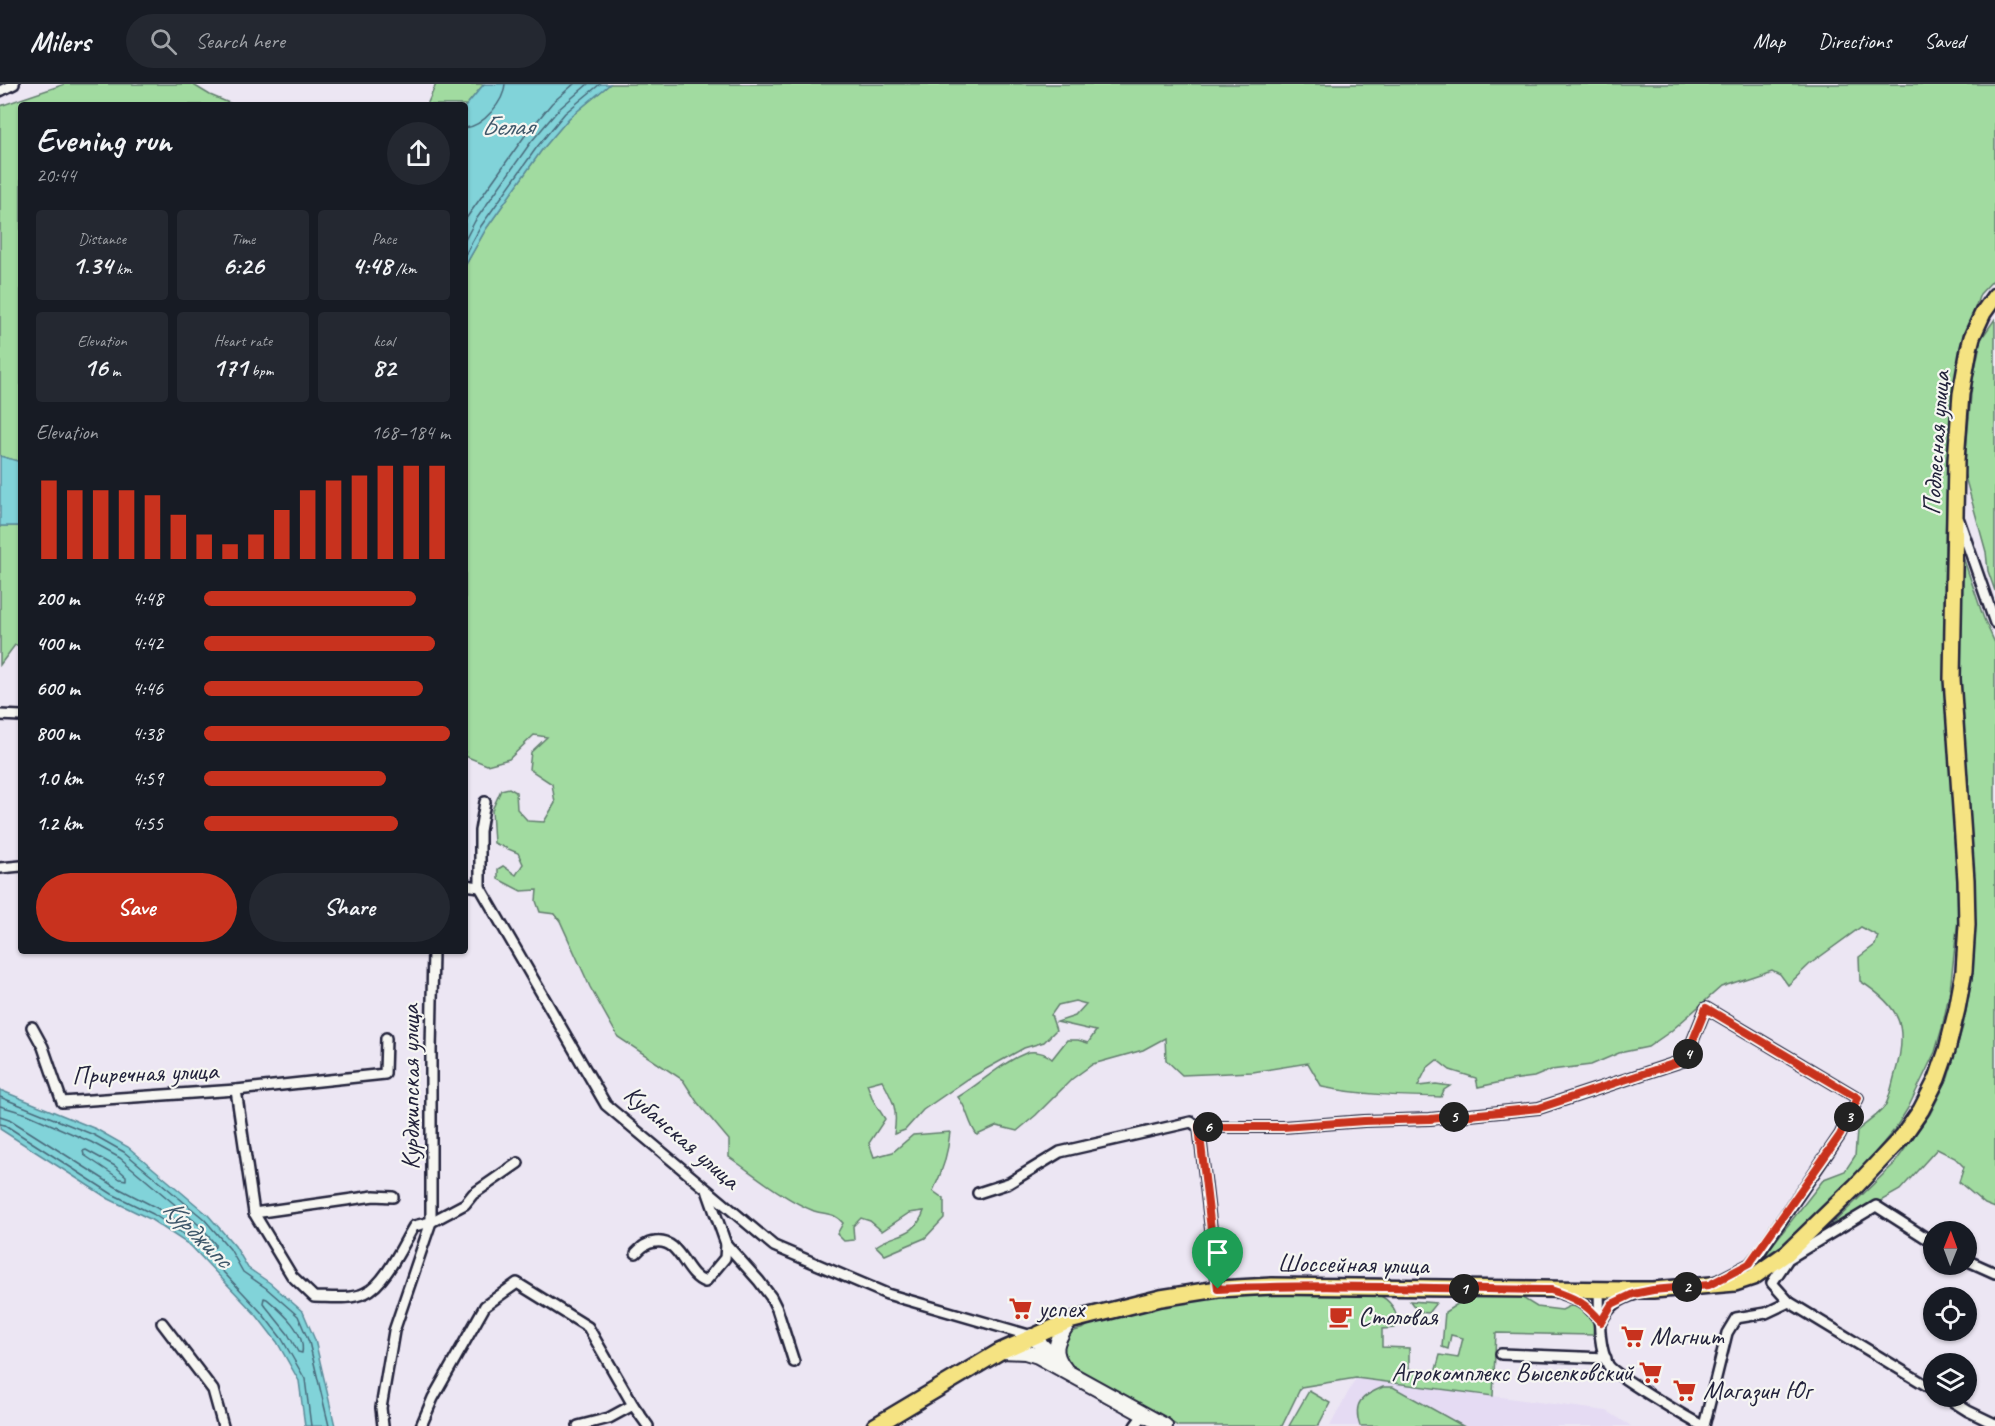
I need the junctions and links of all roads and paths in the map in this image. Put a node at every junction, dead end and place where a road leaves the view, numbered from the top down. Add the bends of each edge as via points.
1 (14, 84) edge
2 (0, 91) edge
3 (1995, 296) edge
4 (1954, 505) junction
5 (1995, 623) edge
6 (0, 715) edge
7 (18, 716) edge
8 (485, 802) dead end
9 (18, 866) edge
10 (0, 868) edge
11 (468, 885) edge
12 (480, 887) junction
13 (1967, 925) joint
14 (433, 954) edge
15 (32, 1027) dead end
16 (386, 1038) dead end
17 (236, 1090) junction
18 (1199, 1127) junction
19 (518, 1163) dead end
20 (708, 1193) junction
21 (978, 1193) dead end
22 (393, 1197) dead end
23 (254, 1213) junction
24 (431, 1222) junction
25 (1923, 1236) edge
26 (726, 1244) junction
27 (636, 1253) dead end
28 (1977, 1265) edge
29 (1995, 1274) edge
30 (1709, 1285) junction
31 (1218, 1289) junction
32 (1551, 1290) junction
33 (1599, 1290) junction
34 (1653, 1290) junction
35 (1789, 1302) junction
36 (1069, 1321) junction
37 (1601, 1322) junction
38 (162, 1323) dead end
39 (1032, 1336) junction
40 (999, 1352) junction
41 (1501, 1354) dead end
42 (1606, 1358) junction
43 (794, 1362) dead end
44 (1066, 1370) junction
45 (1923, 1383) edge
46 (633, 1405) junction
47 (1964, 1407) edge
48 (1139, 1420) edge
49 (1995, 1424) edge
50 (223, 1426) edge
51 (383, 1426) edge
52 (421, 1426) edge
53 (578, 1426) edge
54 (648, 1426) edge
55 (874, 1426) edge
56 (1166, 1426) edge
57 (1703, 1426) edge

1 - 2 street
3 - 4 main road, Подлесная улица via 1972,337 1965,365
4 - 5 street
4 - 13 main road, Подлесная улица via 1953,701
6 - 7 street
8 - 12 street via 480,831
9 - 10 street
11 - 12 street
12 - 20 street, Кубанская улица via 606,1105
13 - 30 main road, Шоссейная улица via 1964,971 1947,1050 1937,1079 1903,1136 1787,1253 1753,1277
14 - 24 street, Курджипская улица
15 - 17 street, Приречная улица via 62,1102
16 - 17 street, Приречная улица via 385,1074
17 - 23 street, Приречная улица
18 - 21 street via 1191,1122 1060,1152 1009,1183
18 - 30 street via 1430,1119 1539,1108 1685,1060 1706,1008 1858,1098 1840,1135 1760,1252 1749,1264
18 - 31 street
19 - 24 street via 473,1194 465,1204
20 - 26 street
20 - 39 street, Кубанская улица via 774,1246 887,1294
22 - 23 street via 374,1196
23 - 24 street, Приречная улица via 292,1276 314,1297 342,1298 366,1293 381,1281 414,1226
24 - 51 street, Курджипская улица via 394,1331 381,1408
25 - 35 street via 1876,1206 1788,1259 1772,1283
26 - 27 street via 725,1258 705,1282 663,1241 643,1245
26 - 43 street via 771,1297
28 - 29 street
30 - 34 main road, Шоссейная улица
31 - 32 main road, Шоссейная улица via 1339,1286
31 - 36 main road, Шоссейная улица via 1161,1298
32 - 33 main road, Шоссейная улица
32 - 37 street via 1579,1300
33 - 34 main road, Шоссейная улица
33 - 37 street
34 - 37 street via 1612,1304
35 - 45 street
35 - 57 street via 1766,1313 1736,1318 1728,1333
36 - 39 main road, Шоссейная улица
36 - 44 main road via 1056,1344
37 - 42 street
38 - 50 street via 213,1390
39 - 40 main road, Шоссейная улица
39 - 44 main road
40 - 44 main road via 1029,1352
40 - 55 main road, Шоссейная улица
41 - 42 street
42 - 57 street via 1609,1367
44 - 48 main road
46 - 52 street via 588,1327 517,1283 485,1306
46 - 53 street via 609,1418
46 - 54 street
47 - 49 street
48 - 56 main road

